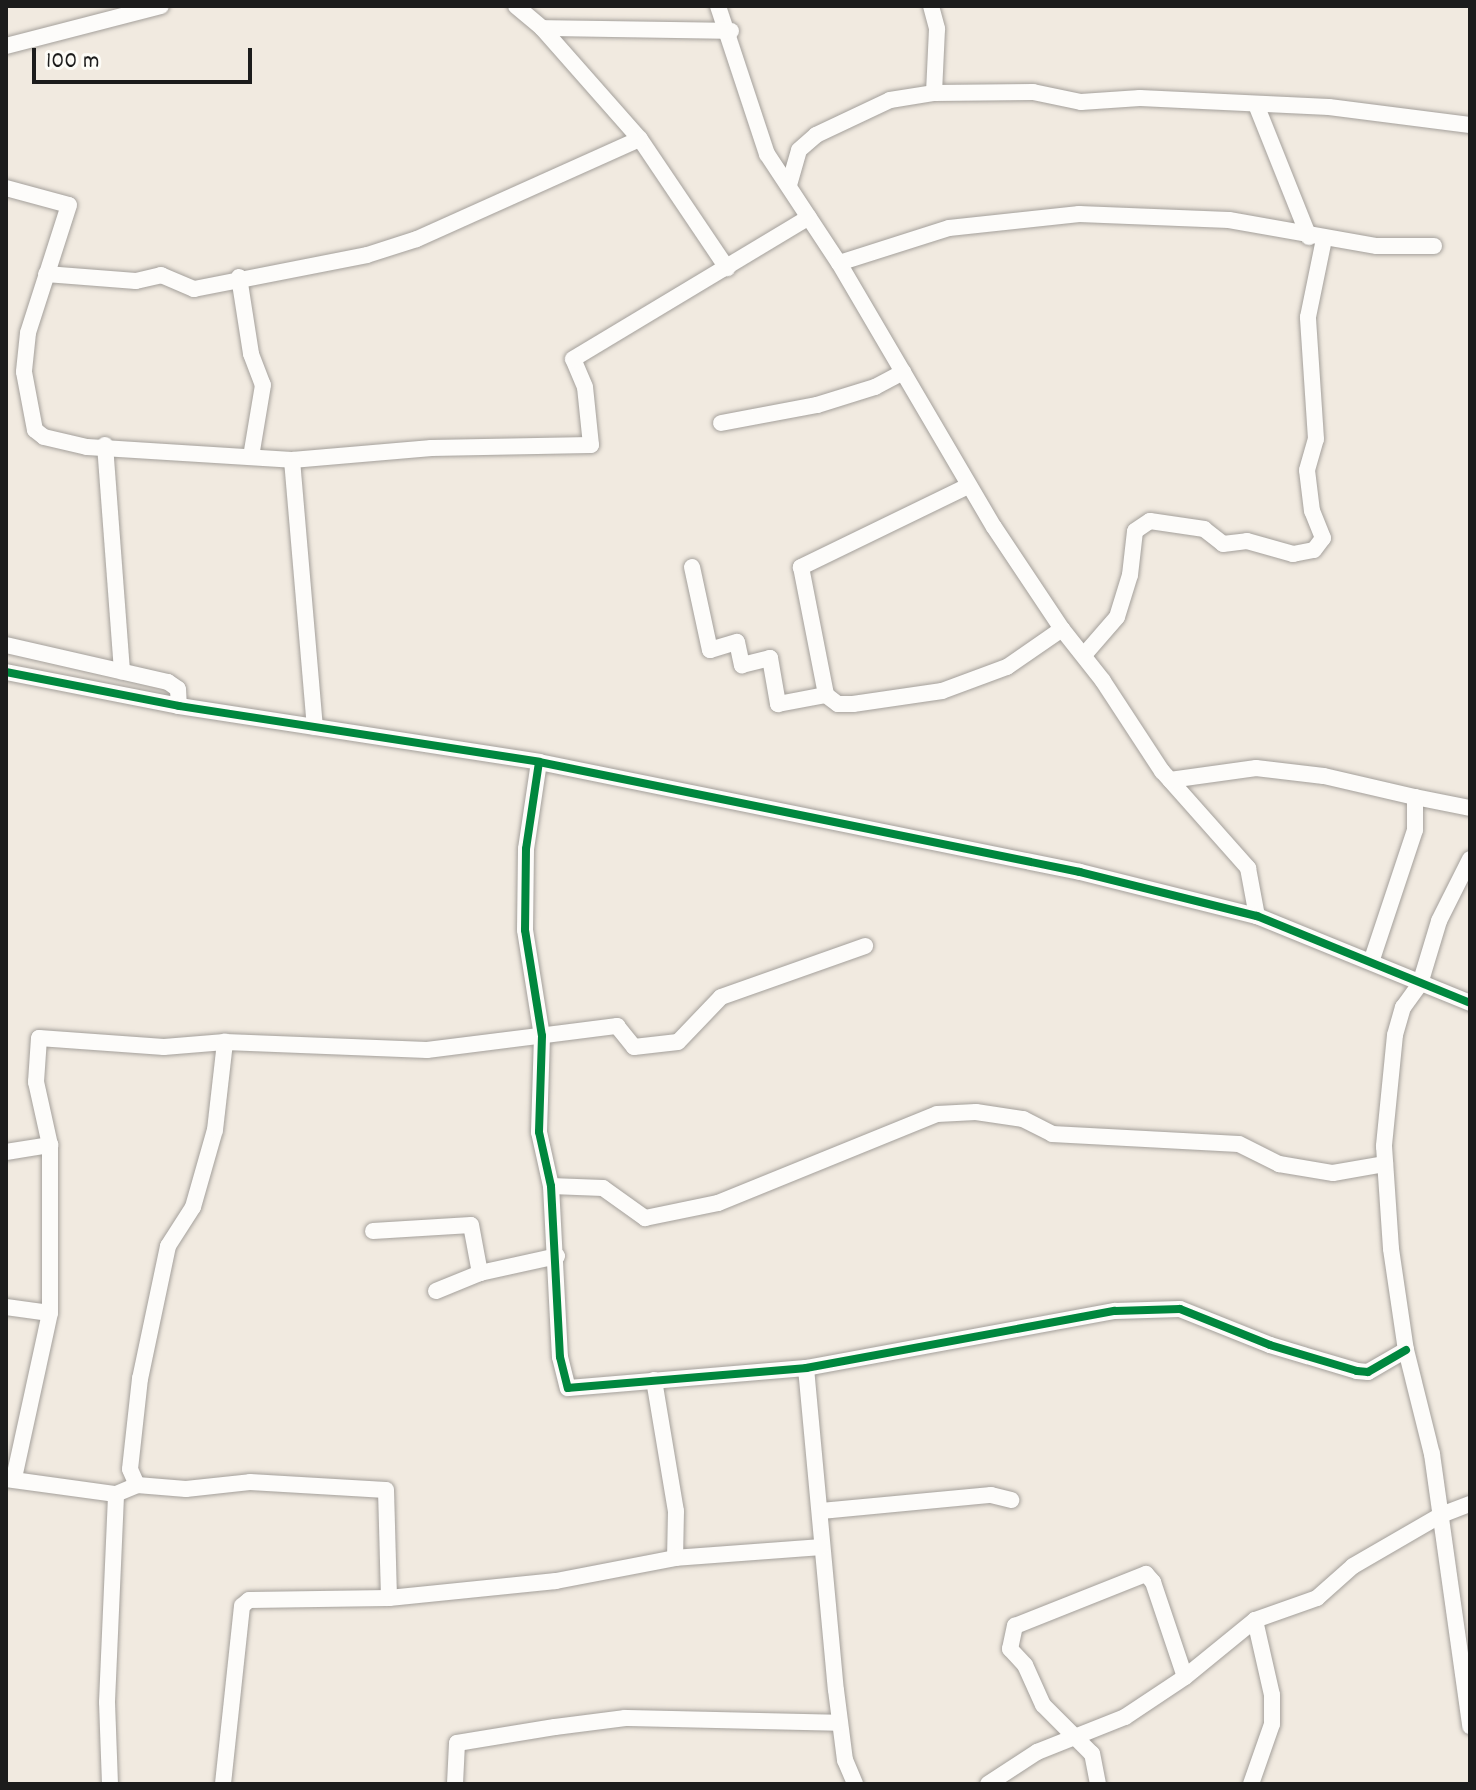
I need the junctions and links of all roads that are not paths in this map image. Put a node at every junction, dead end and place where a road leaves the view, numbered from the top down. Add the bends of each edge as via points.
1 (161, 6) edge
2 (516, 6) edge
3 (718, 6) edge
4 (931, 6) edge
5 (542, 28) junction
6 (731, 31) junction
7 (6, 46) edge
8 (934, 93) junction
9 (1257, 107) junction
10 (1470, 125) edge
11 (640, 139) junction
12 (789, 185) junction
13 (6, 188) edge
14 (809, 217) junction
15 (1316, 238) junction
16 (1434, 246) dead end
17 (839, 263) junction
18 (727, 268) junction
19 (46, 274) junction
20 (239, 277) junction
21 (903, 372) junction
22 (721, 423) dead end
23 (105, 445) junction
24 (251, 457) junction
25 (292, 460) junction
26 (968, 486) junction
27 (692, 567) dead end
28 (1062, 629) junction
29 (6, 645) edge
30 (1084, 655) junction
31 (122, 671) junction
32 (6, 672) edge
33 (826, 695) junction
34 (179, 706) junction
35 (315, 727) junction
36 (539, 762) junction
37 (1170, 780) junction
38 (1415, 797) junction
39 (1470, 808) edge
40 (1470, 859) edge
41 (1257, 916) junction
42 (865, 946) dead end
43 (1371, 962) junction
44 (1420, 984) junction
45 (1470, 1003) edge
46 (542, 1036) junction
47 (225, 1042) junction
48 (50, 1145) junction
49 (6, 1152) edge
50 (1385, 1164) junction
51 (551, 1186) junction
52 (373, 1231) dead end
53 (557, 1256) junction
54 (480, 1273) junction
55 (436, 1291) dead end
56 (6, 1307) edge
57 (50, 1313) junction
58 (1406, 1350) junction
59 (806, 1368) junction
60 (654, 1380) junction
61 (10, 1478) edge
62 (137, 1485) junction
63 (116, 1494) junction
64 (1011, 1500) dead end
65 (1470, 1504) edge
66 (821, 1511) junction
67 (1441, 1515) junction
68 (821, 1547) junction
69 (675, 1558) junction
70 (389, 1598) junction
71 (1255, 1620) junction
72 (1185, 1677) junction
73 (840, 1723) junction
74 (1470, 1726) edge
75 (1081, 1738) junction
76 (110, 1784) edge
77 (223, 1784) edge
78 (455, 1784) edge
79 (855, 1784) edge
80 (988, 1784) edge
81 (1098, 1784) edge
82 (1251, 1784) edge

1 - 7 street
2 - 5 street
3 - 6 street
4 - 8 street via 937,29
5 - 6 street
5 - 11 street
6 - 12 street via 767,154
8 - 9 street via 1033,92 1081,102 1140,98
8 - 12 street via 890,100 828,127 799,150
9 - 10 street via 1329,107
9 - 15 street
11 - 18 street
11 - 20 street via 385,251
12 - 14 street
13 - 19 street via 69,205
14 - 17 street
14 - 18 street
15 - 16 street
15 - 17 street via 1229,220 1051,215 1026,223 949,228
15 - 30 street via 1308,317 1316,439 1307,470 1312,511 1323,538 1314,550 1293,554 1247,541 1223,544 1204,529 1150,521 1135,531 1130,575 1117,617
17 - 21 street
18 - 25 street via 573,359 585,387 591,445 431,448
19 - 20 street via 136,281 161,275 194,289
19 - 23 street via 28,333 24,372 35,430 87,447
20 - 24 street via 251,354 263,385
21 - 22 street via 817,405
21 - 26 street
23 - 24 street
23 - 31 street
24 - 25 street
25 - 35 street
26 - 28 street
26 - 33 street via 801,567
27 - 33 street via 710,650 737,642 742,665 770,658 778,704
28 - 30 street
28 - 33 street via 1007,667 942,691 853,704 838,704
29 - 31 street
30 - 37 street
31 - 34 street via 168,682 178,689
32 - 34 street
34 - 35 street
35 - 36 street
36 - 41 street via 1066,869
36 - 46 street via 526,849 525,930
37 - 38 street via 1256,768 1324,776
37 - 41 street via 1248,868
38 - 39 street
38 - 43 street via 1415,830
40 - 44 street via 1439,921
41 - 43 street
42 - 46 street via 721,997 678,1042 634,1047 617,1026
43 - 44 street
44 - 45 street
44 - 50 street via 1403,1007 1395,1035
46 - 47 street via 427,1050
46 - 51 street via 539,1132
47 - 48 street via 164,1047 39,1038 36,1082
47 - 62 street via 215,1130 193,1207 168,1246 140,1379 130,1469
48 - 49 street
48 - 57 street
50 - 51 street via 1333,1173 1279,1164 1239,1144 1052,1134 1023,1119 976,1112 937,1114 718,1203 645,1218 603,1188
50 - 58 street
51 - 53 street
52 - 54 street via 471,1225
53 - 54 street
53 - 60 street via 560,1357 568,1388
54 - 55 street
56 - 57 street
57 - 61 street
58 - 59 street via 1368,1372 1357,1371 1270,1345 1180,1309 1115,1311
58 - 67 street
59 - 60 street
59 - 66 street
60 - 69 street via 676,1511
61 - 63 street
62 - 63 street
62 - 70 street via 186,1489 250,1482 386,1490
63 - 76 street via 107,1702
64 - 66 street via 991,1495
65 - 67 street
66 - 68 street
67 - 71 street via 1353,1566 1317,1598
67 - 74 street
68 - 69 street
68 - 73 street
69 - 70 street via 556,1581
70 - 77 street via 245,1601
71 - 72 street
71 - 82 street via 1272,1695 1272,1724
72 - 75 street
72 - 75 street via 1146,1574 1015,1626 1010,1649 1025,1665 1043,1705
73 - 78 street via 625,1718 555,1727 457,1743
73 - 79 street
75 - 80 street via 1037,1752
75 - 81 street via 1092,1754

